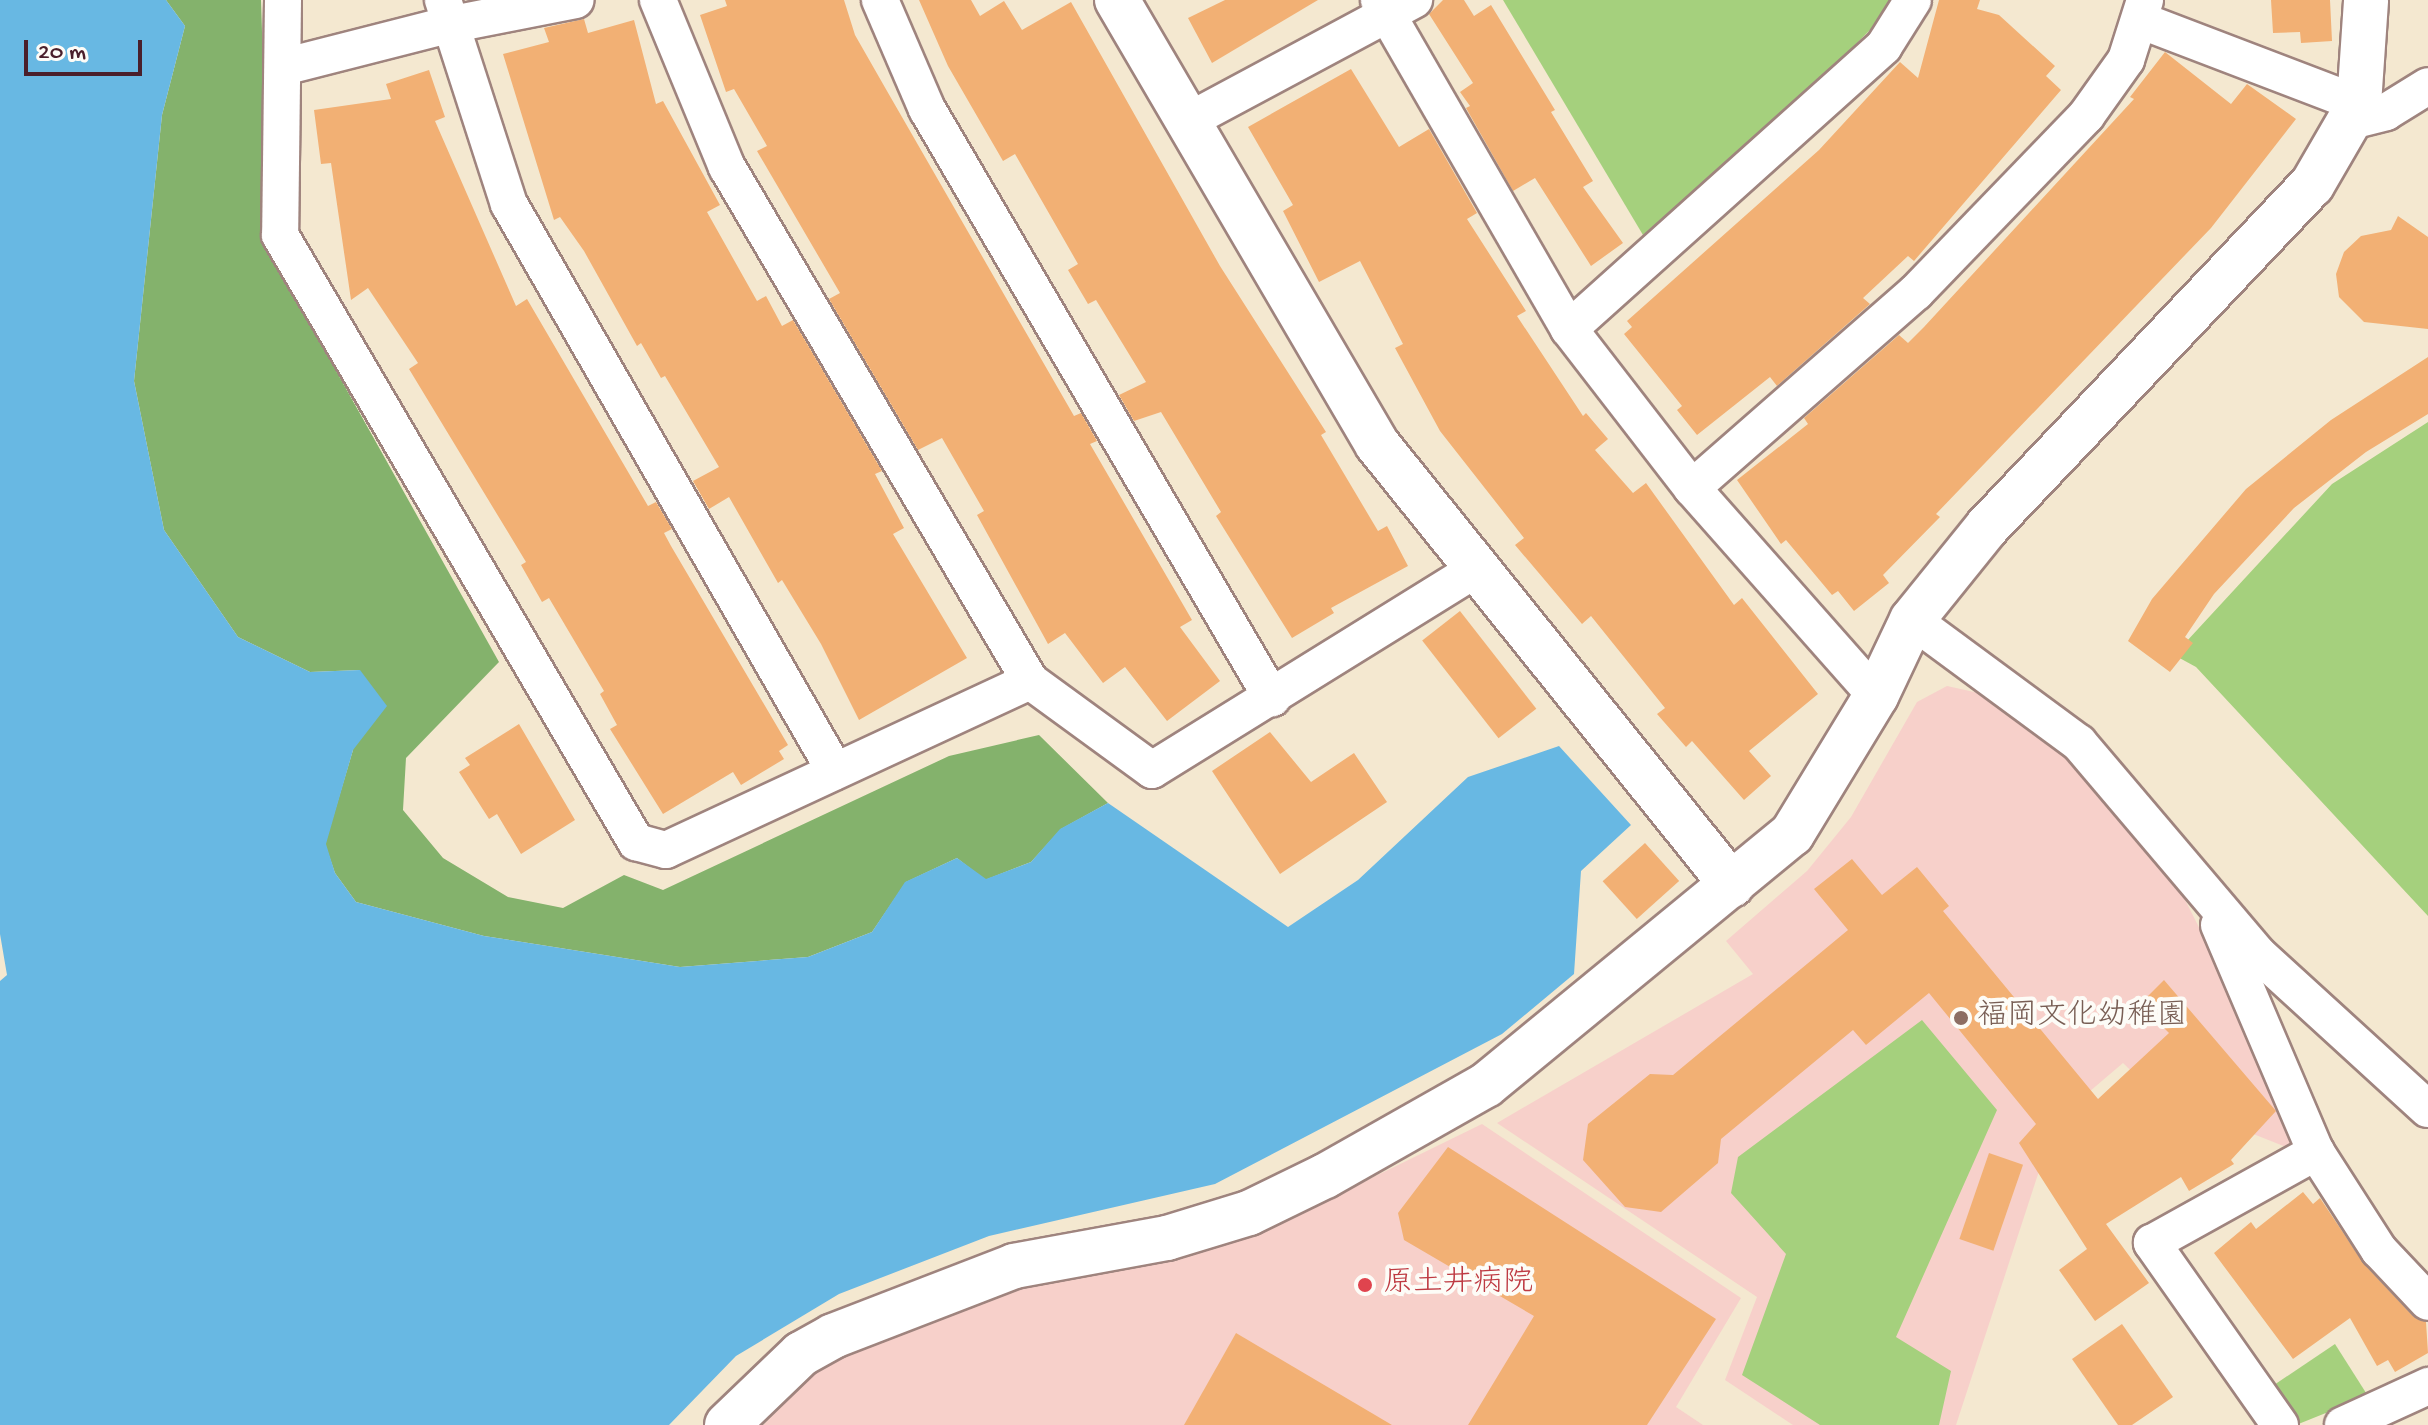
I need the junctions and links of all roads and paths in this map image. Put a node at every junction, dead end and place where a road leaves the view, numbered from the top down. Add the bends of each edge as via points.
1 (283, 0) edge
2 (576, 0) edge
3 (658, 0) edge
4 (880, 0) edge
5 (1117, 0) edge
6 (1913, 0) edge
7 (2366, 0) edge
8 (1394, 5) edge
9 (2144, 10) edge
10 (446, 12) edge
11 (283, 67) junction
12 (2428, 86) edge
13 (2355, 112) junction
14 (1186, 122) junction
15 (1569, 329) junction
16 (1692, 488) junction
17 (1475, 570) junction
18 (1912, 620) junction
19 (1030, 681) junction
20 (1876, 696) junction
21 (1272, 698) junction
22 (835, 771) junction
23 (1732, 885) junction
24 (2209, 901) junction
25 (2428, 1109) edge
26 (2316, 1152) junction
27 (2428, 1302) edge
28 (2428, 1386) edge
29 (727, 1425) edge
30 (2280, 1425) edge
31 (2343, 1425) edge

1 - 11 street
2 - 10 street
3 - 19 street via 727,167
4 - 21 street via 927,109
5 - 14 street
6 - 15 street via 1884,46
7 - 13 street
8 - 14 street
8 - 15 street
9 - 13 street
9 - 16 street via 2126,60 2086,116 1916,292
10 - 11 street
10 - 22 street via 509,204
11 - 22 street via 280,235 636,842 666,850
12 - 13 street via 2386,112
13 - 18 street via 2312,185 1987,527
14 - 17 street via 1377,444
15 - 16 street
16 - 20 street
17 - 21 street
17 - 23 street
18 - 20 street
18 - 24 street via 2079,743
19 - 21 street via 1152,770
19 - 22 street
20 - 23 street via 1792,834
23 - 29 street via 1486,1085 1325,1176 1249,1213 1167,1238 1014,1266 833,1336 801,1354
24 - 25 street via 2258,954
24 - 26 street
26 - 27 street via 2379,1250
26 - 30 street via 2152,1243
28 - 31 street

